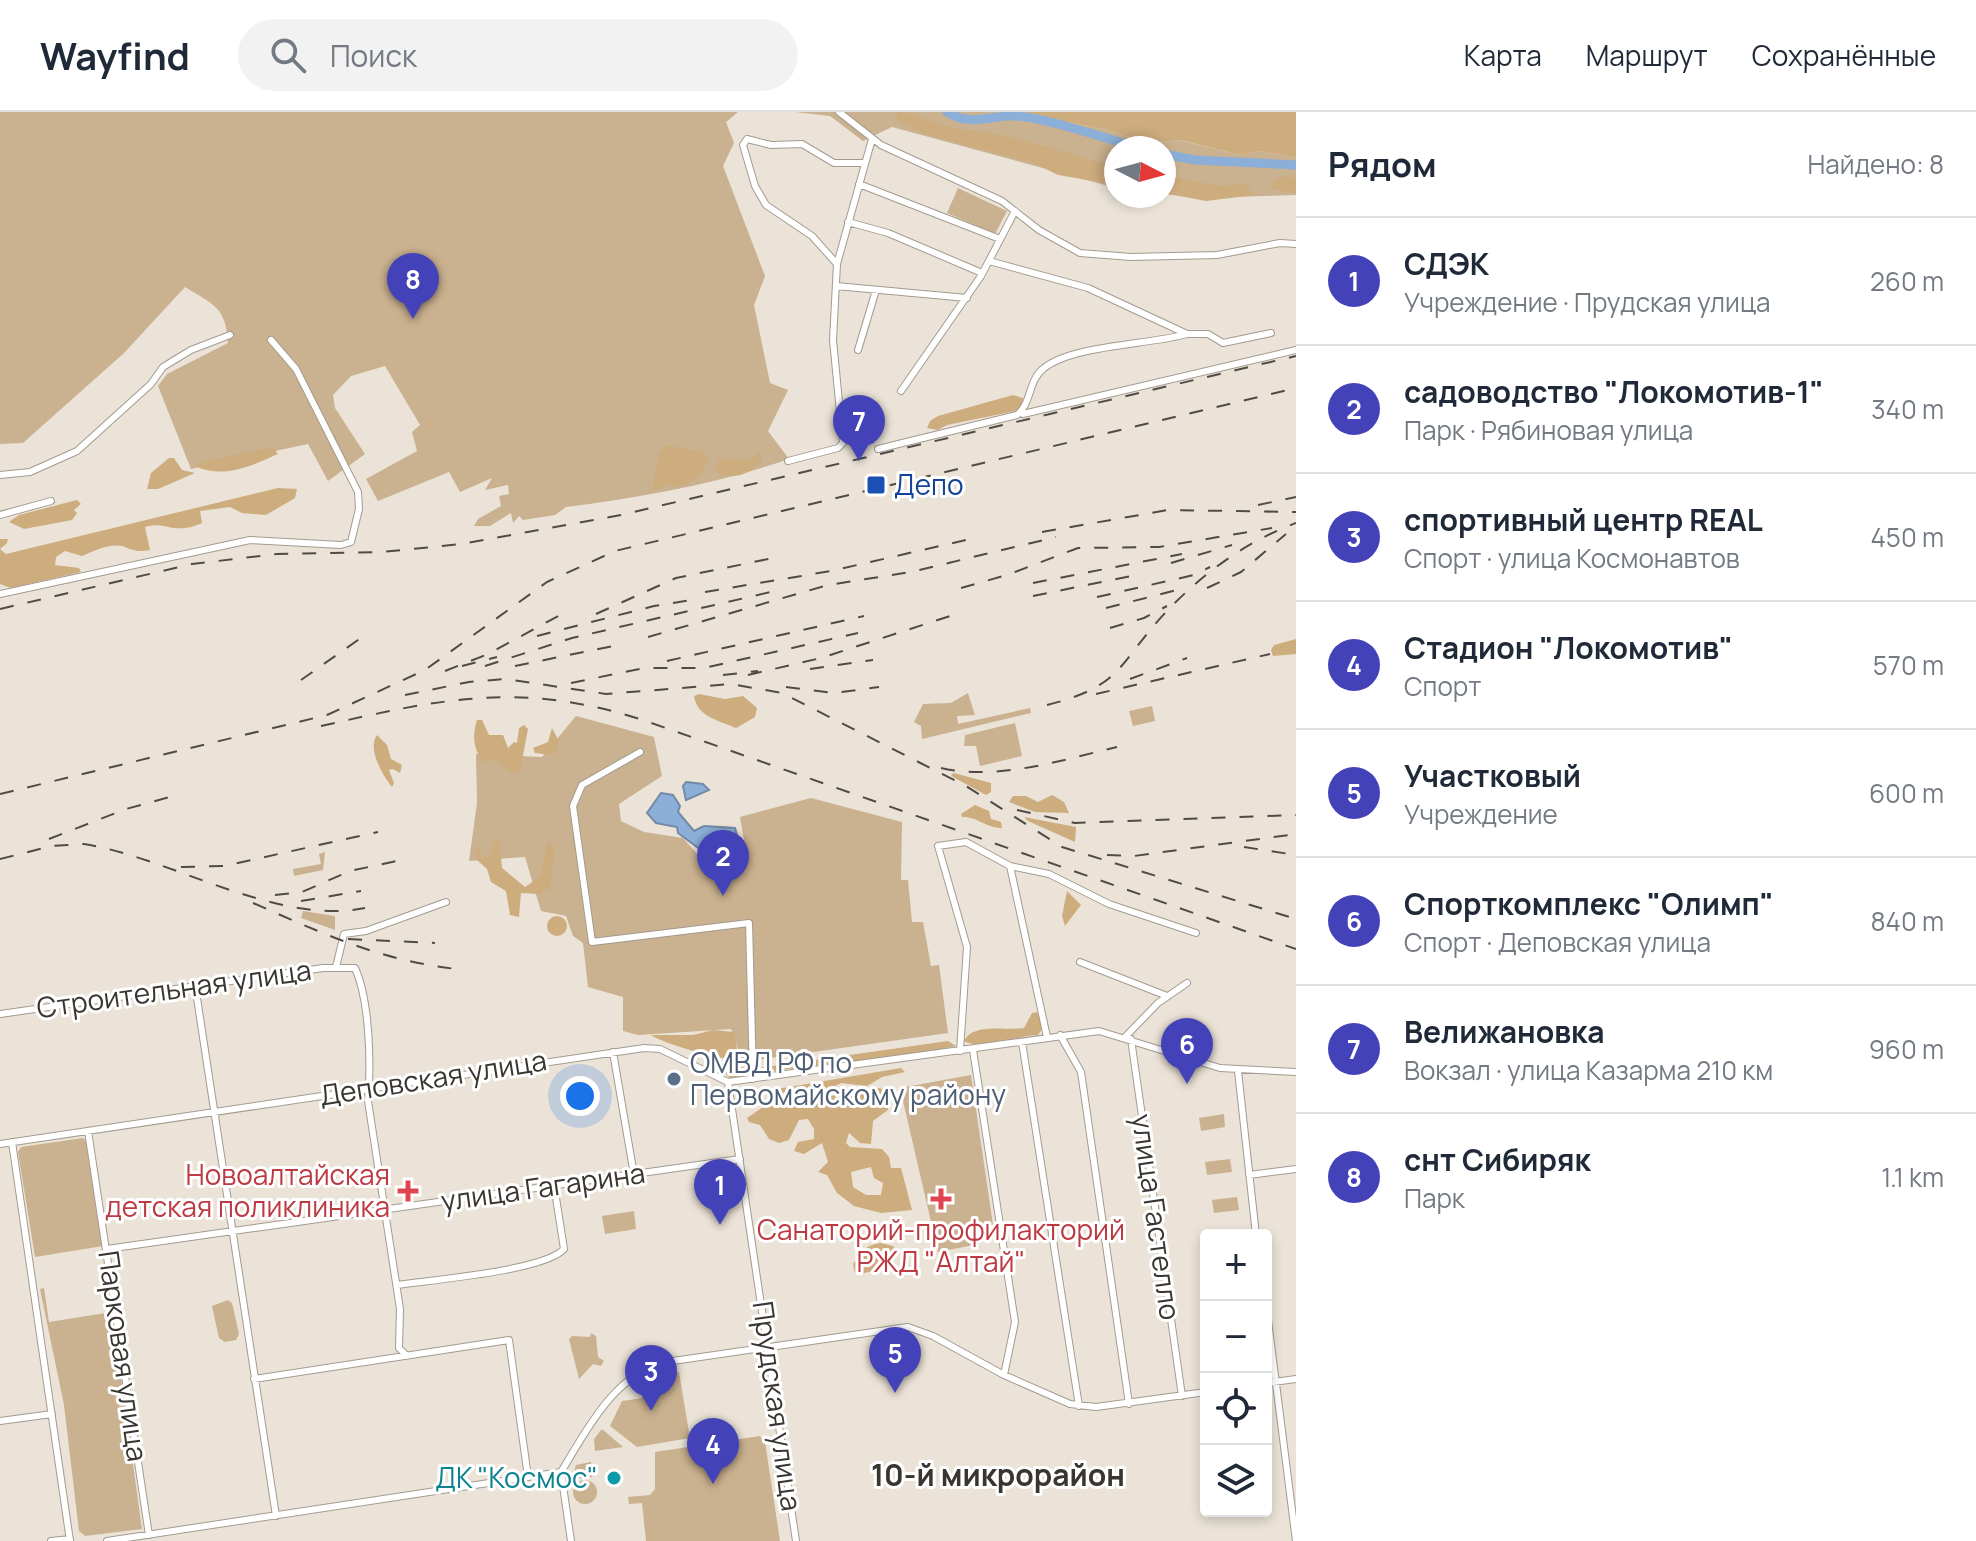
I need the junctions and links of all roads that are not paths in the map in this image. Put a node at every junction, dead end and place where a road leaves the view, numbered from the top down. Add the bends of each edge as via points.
1 (839, 112) edge
2 (872, 139) junction
3 (865, 163) junction
4 (859, 184) junction
5 (1015, 211) junction
6 (848, 222) junction
7 (1000, 239) junction
8 (1296, 244) edge
9 (989, 261) junction
10 (837, 264) junction
11 (982, 273) junction
12 (836, 286) junction
13 (876, 290) junction
14 (967, 298) junction
15 (1271, 333) dead end
16 (1187, 334) junction
17 (230, 335) dead end
18 (271, 340) dead end
19 (858, 350) dead end
20 (1296, 350) edge
21 (901, 391) dead end
22 (1017, 415) junction
23 (878, 449) dead end
24 (788, 461) dead end
25 (0, 475) edge
26 (51, 501) dead end
27 (0, 515) edge
28 (0, 594) edge
29 (640, 752) dead end
30 (1010, 866) junction
31 (446, 902) dead end
32 (1196, 933) dead end
33 (1080, 962) dead end
34 (336, 967) junction
35 (1187, 983) dead end
36 (195, 985) junction
37 (1167, 996) junction
38 (0, 1014) edge
39 (1060, 1035) junction
40 (1047, 1037) junction
41 (1128, 1038) junction
42 (1022, 1042) junction
43 (973, 1050) junction
44 (960, 1051) junction
45 (613, 1052) junction
46 (1238, 1071) junction
47 (1296, 1072) edge
48 (753, 1079) junction
49 (728, 1082) junction
50 (372, 1088) junction
51 (214, 1111) junction
52 (88, 1131) junction
53 (12, 1142) junction
54 (0, 1144) edge
55 (740, 1159) junction
56 (1296, 1169) edge
57 (634, 1175) junction
58 (1249, 1175) junction
59 (554, 1185) junction
60 (386, 1209) junction
61 (1255, 1229) edge
62 (231, 1231) junction
63 (107, 1249) junction
64 (397, 1285) junction
65 (769, 1346) junction
66 (1272, 1346) edge
67 (407, 1356) junction
68 (1004, 1375) junction
69 (254, 1379) junction
70 (1296, 1379) edge
71 (1277, 1381) junction
72 (1272, 1382) edge
73 (1200, 1393) edge
74 (1182, 1396) junction
75 (1129, 1404) junction
76 (1079, 1406) junction
77 (52, 1414) junction
78 (0, 1421) edge
79 (1292, 1470) edge
80 (561, 1472) junction
81 (528, 1477) junction
82 (276, 1516) junction
83 (149, 1535) junction
84 (70, 1540) edge
85 (51, 1541) edge
86 (107, 1541) edge
87 (571, 1541) edge
88 (796, 1541) edge
89 (1296, 1541) edge

1 - 2 street
2 - 3 street
2 - 5 street
3 - 4 street
3 - 10 street via 834,163 802,144 747,139 743,145 766,205 812,236
4 - 6 street
4 - 7 street
5 - 7 street
5 - 8 street via 1059,243 1094,255 1217,255
6 - 10 street
6 - 11 street
7 - 9 street
9 - 11 street
9 - 16 street via 1088,288
10 - 12 street
11 - 14 street
12 - 13 street
12 - 24 street via 833,340 843,443
13 - 14 street
13 - 19 street
14 - 21 street
15 - 16 street via 1223,343 1208,334
16 - 22 street via 1056,360 1040,371 1025,409
17 - 25 street via 163,367 77,451 53,465
18 - 28 street via 296,369 358,492 351,542 250,540
20 - 22 street
22 - 23 street
26 - 27 street
29 - 48 street via 576,793 573,806 592,942 749,923
30 - 32 street via 1049,874 1109,904
30 - 40 street
30 - 44 street via 966,842 938,846 967,947
31 - 34 street via 344,934
33 - 37 street
34 - 36 street, Строительная улица
34 - 50 street, Строительная улица via 355,968 358,975
35 - 37 street
36 - 38 street, Строительная улица
36 - 51 street
37 - 41 street
39 - 40 street
39 - 41 street via 1099,1031
39 - 75 street via 1081,1072
40 - 42 street
41 - 46 street
41 - 74 street, улица Гастелло
42 - 43 street
42 - 76 street
43 - 44 street
43 - 68 street via 1015,1322
44 - 48 street
45 - 49 street, Деповская улица via 660,1049
45 - 50 street, Деповская улица
45 - 57 street
46 - 47 street
46 - 58 street
48 - 49 street
49 - 55 street, Прудская улица
50 - 51 street, Деповская улица
50 - 60 street via 368,1101
51 - 52 street, Деповская улица
51 - 62 street
52 - 53 street, Деповская улица
52 - 63 street, Парковая улица
53 - 54 street, Деповская улица
53 - 77 street
55 - 57 street, улица Гагарина
55 - 65 street, Прудская улица
56 - 58 street
57 - 59 street, улица Гагарина
58 - 61 street
59 - 60 street, улица Гагарина
59 - 64 street via 564,1249 559,1255 532,1265
60 - 62 street, улица Гагарина
60 - 64 street
62 - 63 street, улица Гагарина
62 - 69 street
63 - 83 street, Парковая улица
64 - 67 street via 399,1348
65 - 68 street via 913,1328
65 - 80 street via 666,1362 639,1372 595,1419
65 - 88 street, Прудская улица
66 - 71 street
67 - 69 street
67 - 81 street via 509,1340
68 - 76 street
69 - 82 street
70 - 71 street
71 - 72 street
71 - 79 street
73 - 74 street
74 - 75 street
75 - 76 street
77 - 78 street
77 - 84 street
79 - 89 street
80 - 81 street
80 - 87 street
81 - 82 street
82 - 83 street
83 - 86 street
84 - 85 street

